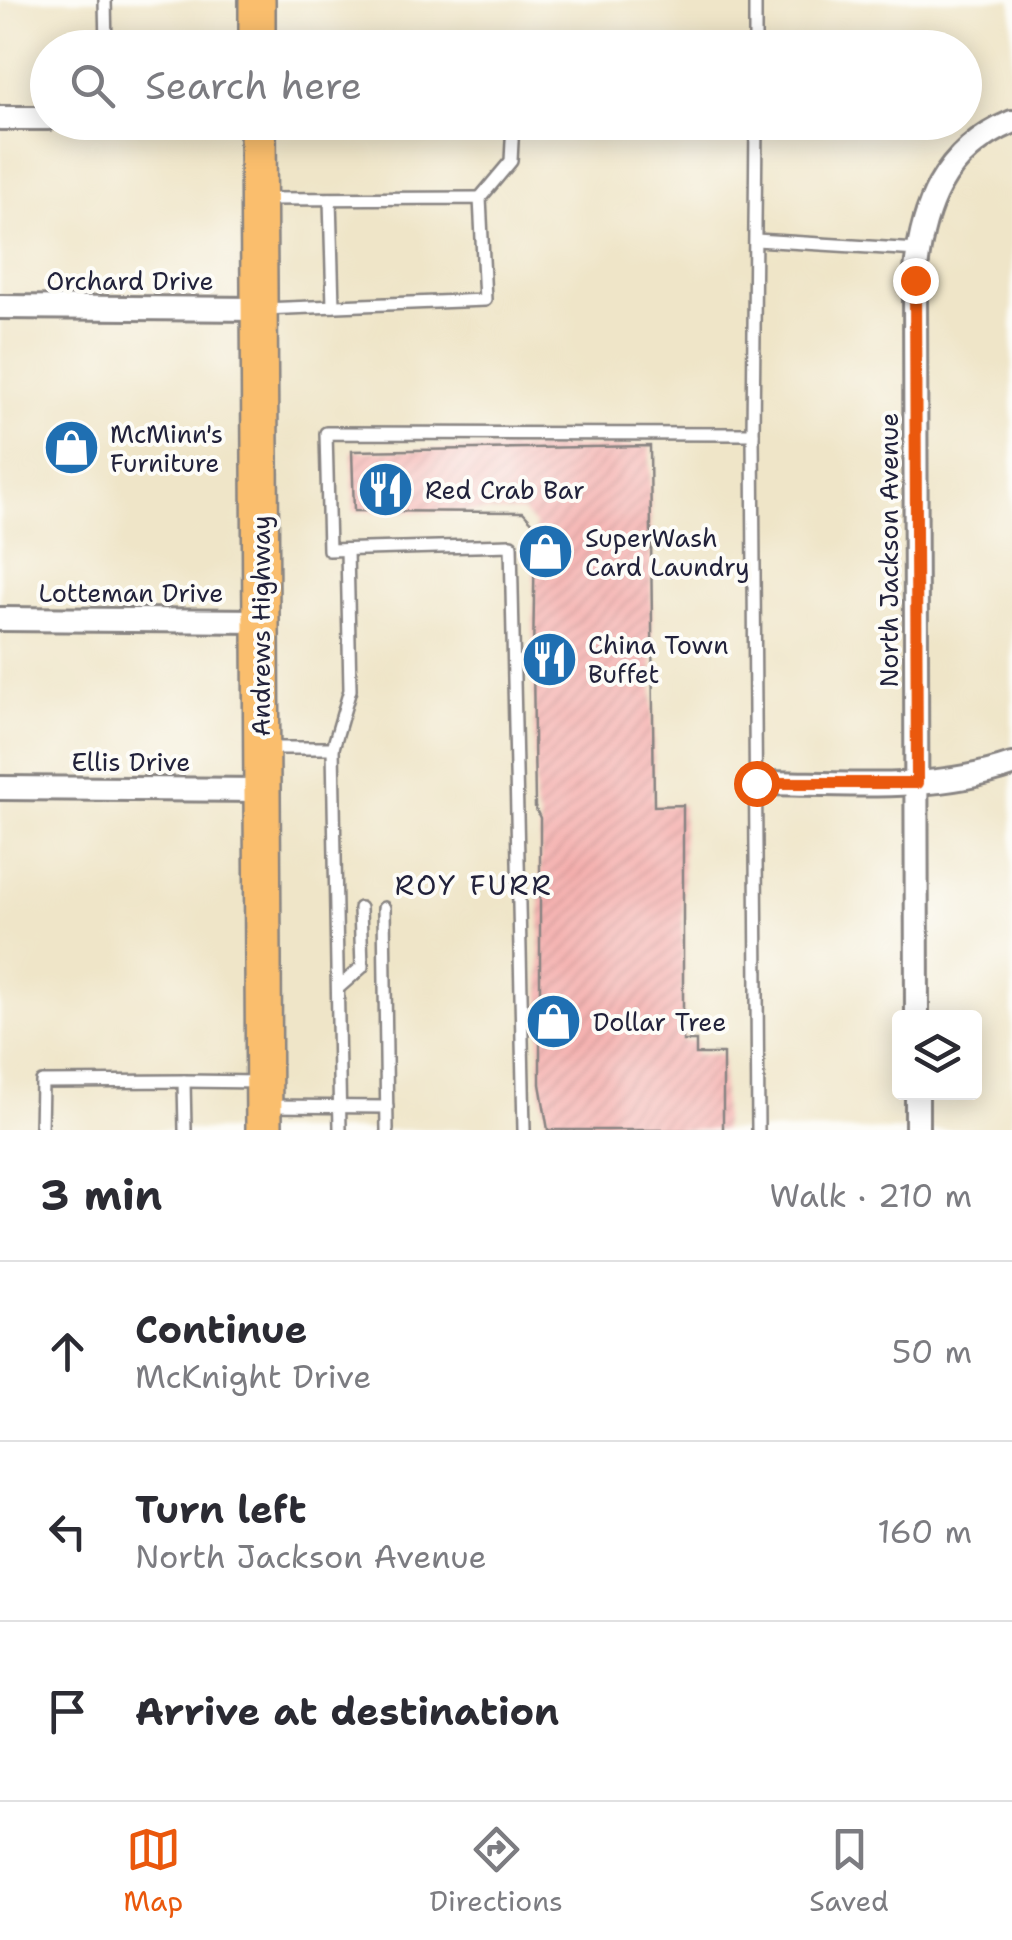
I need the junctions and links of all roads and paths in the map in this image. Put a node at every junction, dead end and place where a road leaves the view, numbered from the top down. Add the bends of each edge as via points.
1 (105, 0) edge
2 (257, 0) edge
3 (754, 0) edge
4 (106, 30) edge
5 (257, 30) edge
6 (755, 30) edge
7 (0, 118) edge
8 (30, 118) edge
9 (1012, 122) edge
10 (258, 140) edge
11 (512, 140) edge
12 (756, 140) edge
13 (480, 198) junction
14 (330, 199) junction
15 (258, 200) junction
16 (756, 240) junction
17 (918, 250) junction
18 (333, 306) junction
19 (0, 308) edge
20 (259, 309) junction
21 (753, 434) junction
22 (347, 550) junction
23 (0, 619) edge
24 (261, 621) junction
25 (262, 748) junction
26 (333, 748) junction
27 (1012, 765) edge
28 (756, 783) junction
29 (917, 783) junction
30 (0, 788) edge
31 (262, 790) junction
32 (360, 908) dead end
33 (384, 908) dead end
34 (338, 988) junction
35 (917, 1010) edge
36 (184, 1081) junction
37 (917, 1100) edge
38 (264, 1106) edge
39 (340, 1106) junction
40 (386, 1107) junction
41 (41, 1130) edge
42 (185, 1130) edge
43 (340, 1130) edge
44 (387, 1130) edge
45 (524, 1130) edge
46 (758, 1130) edge
47 (917, 1130) edge

1 - 4 lane
2 - 5 main road
3 - 6 lane
7 - 8 street
9 - 17 street, North Jackson Avenue via 949,170 926,212
10 - 15 main road, Andrews Highway
11 - 13 lane via 511,161
12 - 16 lane
13 - 14 lane
13 - 18 lane via 485,300
14 - 15 lane
14 - 18 lane
15 - 20 main road, Andrews Highway
16 - 17 lane
16 - 21 lane
17 - 29 street, North Jackson Avenue
18 - 20 lane
19 - 20 street, Orchard Drive
20 - 24 main road, Andrews Highway
21 - 22 lane via 326,433 329,550
21 - 28 lane
22 - 26 lane via 350,690
22 - 45 lane via 511,545
23 - 24 street, Lotteman Drive
24 - 25 main road, Andrews Highway
25 - 26 lane
25 - 31 main road, Andrews Highway
26 - 34 lane
27 - 29 street
28 - 29 street
28 - 46 lane
29 - 35 street, North Jackson Avenue
30 - 31 street, Ellis Drive
31 - 38 main road, Andrews Highway
32 - 34 lane via 362,967
33 - 40 lane
34 - 39 lane
36 - 38 lane
36 - 41 lane via 42,1082
36 - 42 lane
37 - 47 street
38 - 39 lane
39 - 40 lane
39 - 43 lane
40 - 44 lane

